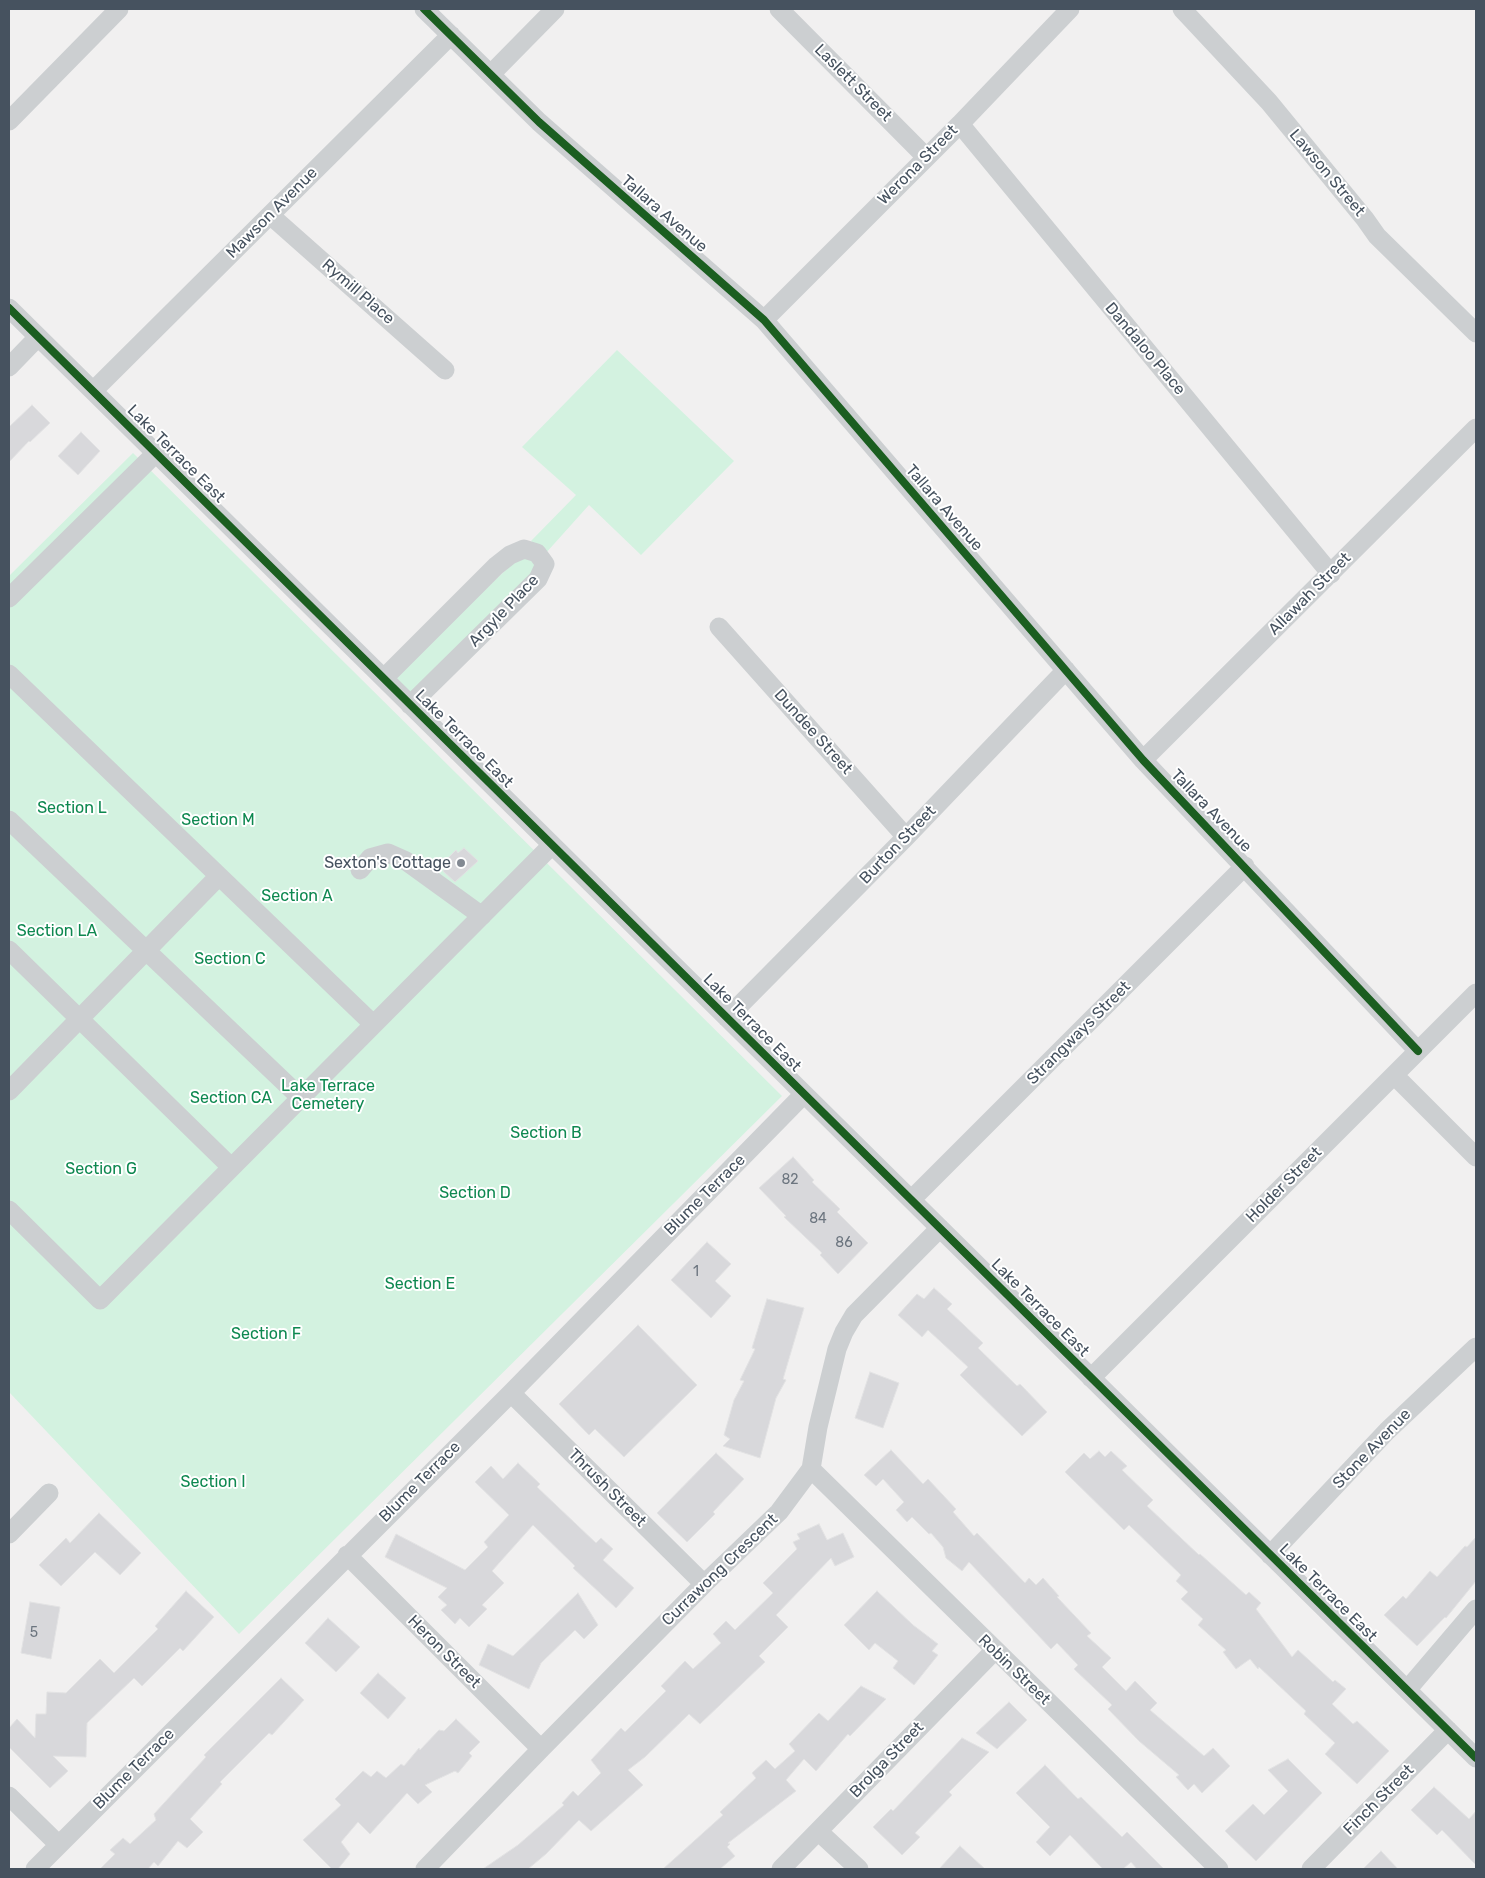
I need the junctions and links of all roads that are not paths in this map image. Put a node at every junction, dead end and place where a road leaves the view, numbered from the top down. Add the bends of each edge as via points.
1 (119, 9) edge
2 (424, 9) edge
3 (555, 9) edge
4 (779, 9) edge
5 (1070, 9) edge
6 (1182, 9) edge
7 (451, 35) junction
8 (491, 74) junction
9 (9, 121) edge
10 (960, 124) junction
11 (926, 157) junction
12 (270, 215) junction
13 (9, 308) edge
14 (764, 320) junction
15 (1476, 333) edge
16 (38, 337) junction
17 (9, 367) edge
18 (446, 370) dead end
19 (93, 391) junction
20 (1476, 428) edge
21 (156, 453) junction
22 (1331, 574) junction
23 (9, 598) edge
24 (719, 628) dead end
25 (1066, 670) junction
26 (9, 674) edge
27 (384, 678) junction
28 (410, 705) junction
29 (1143, 760) junction
30 (9, 820) edge
31 (906, 837) junction
32 (552, 845) junction
33 (1245, 866) junction
34 (360, 870) dead end
35 (218, 876) junction
36 (482, 916) junction
37 (9, 950) edge
38 (146, 951) junction
39 (1476, 992) edge
40 (727, 1018) junction
41 (79, 1019) junction
42 (373, 1024) junction
43 (1418, 1051) junction
44 (1394, 1075) junction
45 (9, 1091) edge
46 (804, 1094) junction
47 (301, 1098) junction
48 (1476, 1157) edge
49 (232, 1167) junction
50 (912, 1200) junction
51 (9, 1210) edge
52 (940, 1228) junction
53 (1476, 1347) edge
54 (1091, 1378) junction
55 (511, 1393) junction
56 (811, 1469) junction
57 (49, 1493) dead end
58 (9, 1534) edge
59 (347, 1555) junction
60 (1270, 1555) junction
61 (704, 1584) junction
62 (1475, 1612) edge
63 (994, 1650) junction
64 (1407, 1690) junction
65 (1448, 1730) junction
66 (541, 1749) junction
67 (1476, 1758) edge
68 (9, 1796) edge
69 (818, 1831) junction
70 (59, 1845) junction
71 (35, 1869) edge
72 (425, 1869) edge
73 (781, 1869) edge
74 (858, 1869) edge
75 (1219, 1869) edge
76 (1311, 1869) edge

1 - 9 street
2 - 7 street, Tallara Avenue
3 - 8 street
4 - 11 street, Laslett Street
5 - 10 street, Werona Street
6 - 15 street, Lawson Street via 1269,102 1377,236
7 - 8 street, Tallara Avenue
7 - 12 street, Mawson Avenue
8 - 14 street, Tallara Avenue via 538,122
10 - 11 street, Werona Street
10 - 22 street, Dandaloo Place
11 - 14 street, Werona Street
12 - 18 street, Rymill Place
12 - 19 street, Mawson Avenue
13 - 16 street, Lake Terrace East
14 - 25 street, Tallara Avenue
16 - 17 street
16 - 19 street, Lake Terrace East
19 - 21 street, Lake Terrace East
20 - 22 street, Allawah Street
21 - 23 street
21 - 27 street, Lake Terrace East
22 - 29 street, Allawah Street
24 - 31 street, Dundee Street
25 - 29 street, Tallara Avenue
25 - 31 street, Burton Street
26 - 35 street
27 - 28 street, Lake Terrace East
27 - 28 street, Argyle Place via 496,566 524,549 537,553 545,564 538,579
28 - 32 street, Lake Terrace East
29 - 33 street, Tallara Avenue
30 - 38 street
31 - 40 street, Burton Street
32 - 36 street
32 - 40 street, Lake Terrace East
33 - 43 street, Tallara Avenue
33 - 50 street, Strangways Street
34 - 36 street via 370,858 388,853 406,861
35 - 38 street
35 - 42 street
36 - 42 street
37 - 41 street
38 - 41 street
38 - 47 street
39 - 43 street, Holder Street
40 - 46 street, Lake Terrace East
41 - 45 street
41 - 49 street
42 - 47 street
43 - 44 street, Holder Street
44 - 48 street
44 - 54 street, Holder Street
46 - 50 street, Lake Terrace East
46 - 55 street, Blume Terrace
47 - 49 street
49 - 51 street via 100,1300
50 - 52 street, Lake Terrace East
52 - 54 street, Lake Terrace East
52 - 56 street, Currawong Crescent via 854,1315 844,1332 818,1427
53 - 60 street, Stone Avenue via 1387,1431
54 - 60 street, Lake Terrace East
55 - 59 street, Blume Terrace
55 - 61 street, Thrush Street
56 - 61 street, Currawong Crescent via 780,1512
56 - 63 street, Robin Street
57 - 58 street
59 - 66 street, Heron Street
59 - 70 street, Blume Terrace
60 - 64 street, Lake Terrace East
61 - 66 street, Currawong Crescent
62 - 64 street
63 - 69 street, Brolga Street
63 - 75 street, Robin Street
64 - 65 street, Lake Terrace East
65 - 67 street, Lake Terrace East
65 - 76 street, Finch Street
66 - 72 street, Currawong Crescent
68 - 70 street
69 - 73 street, Brolga Street
69 - 74 street
70 - 71 street, Blume Terrace

